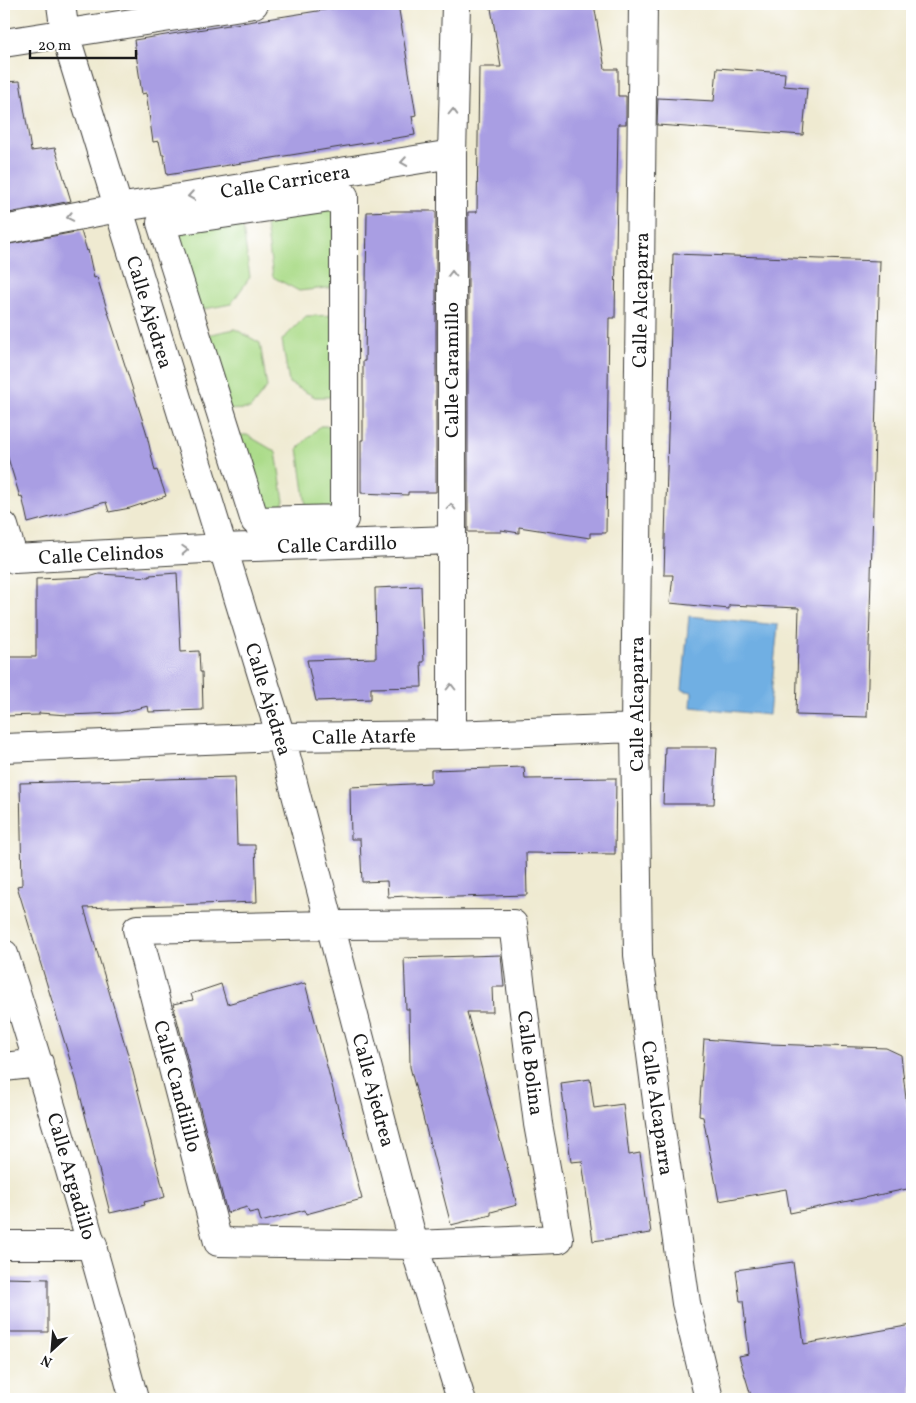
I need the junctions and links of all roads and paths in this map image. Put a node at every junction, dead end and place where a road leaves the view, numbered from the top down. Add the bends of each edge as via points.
1 (60, 4) edge
2 (254, 4) edge
3 (456, 4) edge
4 (643, 4) edge
5 (65, 34) junction
6 (4, 43) edge
7 (452, 154) junction
8 (118, 208) junction
9 (4, 230) edge
10 (344, 519) joint
11 (4, 526) edge
12 (451, 540) junction
13 (223, 548) junction
14 (635, 728) junction
15 (452, 736) junction
16 (281, 737) junction
17 (4, 748) edge
18 (331, 925) junction
19 (4, 954) edge
20 (39, 1063) junction
21 (4, 1067) edge
22 (4, 1245) edge
23 (93, 1245) junction
24 (414, 1245) junction
25 (134, 1399) edge
26 (461, 1399) edge
27 (709, 1399) edge

1 - 5 street, Calle Ajedrea
2 - 5 street
7 -> 3 street, Calle Caramillo
4 - 14 street, Calle Alcaparra
5 - 6 street
5 - 8 street, Calle Ajedrea
7 -> 8 street, Calle Carricera
12 -> 7 street, Calle Caramillo
8 -> 9 street
8 - 13 street, Calle Ajedrea
10 - 10 street via 344,196 161,223 255,521
11 -> 13 street, Calle Celindos via 14,559
12 - 13 street, Calle Cardillo
15 -> 12 street, Calle Caramillo
13 - 16 street, Calle Ajedrea
14 - 15 street, Calle Atarfe
14 - 27 street, Calle Alcaparra via 638,955 686,1303
15 - 16 street, Calle Atarfe
16 - 17 street, Calle Atarfe
16 - 18 street, Calle Ajedrea
18 - 24 street, Calle Ajedrea
18 - 24 street, Calle Bolina via 514,924 538,1124 559,1239
18 - 24 street, Calle Candilillo via 137,929 218,1242
19 - 20 street, Calle Argadillo
20 - 21 street
20 - 23 street, Calle Argadillo
22 - 23 street
23 - 25 street, Calle Argadillo
24 - 26 street, Calle Ajedrea

